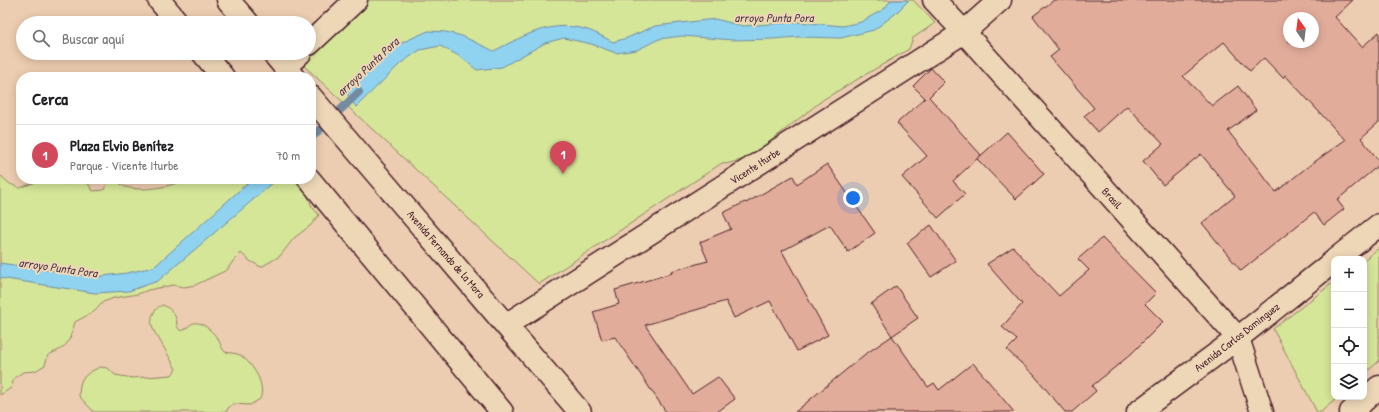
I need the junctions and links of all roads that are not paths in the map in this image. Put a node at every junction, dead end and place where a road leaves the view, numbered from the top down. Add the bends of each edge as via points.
1 (159, 0) edge
2 (228, 0) edge
3 (356, 0) edge
4 (934, 0) edge
5 (1000, 0) edge
6 (172, 16) edge
7 (242, 16) edge
8 (964, 32) junction
9 (316, 37) edge
10 (209, 60) edge
11 (219, 72) edge
12 (316, 103) edge
13 (314, 184) edge
14 (1379, 225) edge
15 (1340, 256) edge
16 (1331, 263) edge
17 (506, 325) junction
18 (1238, 338) junction
19 (1379, 387) edge
20 (502, 412) edge
21 (580, 412) edge
22 (1138, 412) edge
23 (1262, 412) edge
24 (1351, 412) edge

1 - 6 street
2 - 7 street
3 - 9 street
4 - 8 street, Brasil
5 - 8 street, Vicente Iturbe
8 - 17 street, Vicente Iturbe
8 - 18 street, Brasil
10 - 11 street
12 - 17 street, Avenida Fernando de la Mora
13 - 20 street
14 - 15 street, Avenida Carlos Dominguez
16 - 18 street, Avenida Carlos Dominguez
17 - 21 street, Avenida Fernando de la Mora
18 - 22 street, Avenida Carlos Dominguez
18 - 23 street, Brasil
19 - 24 street

